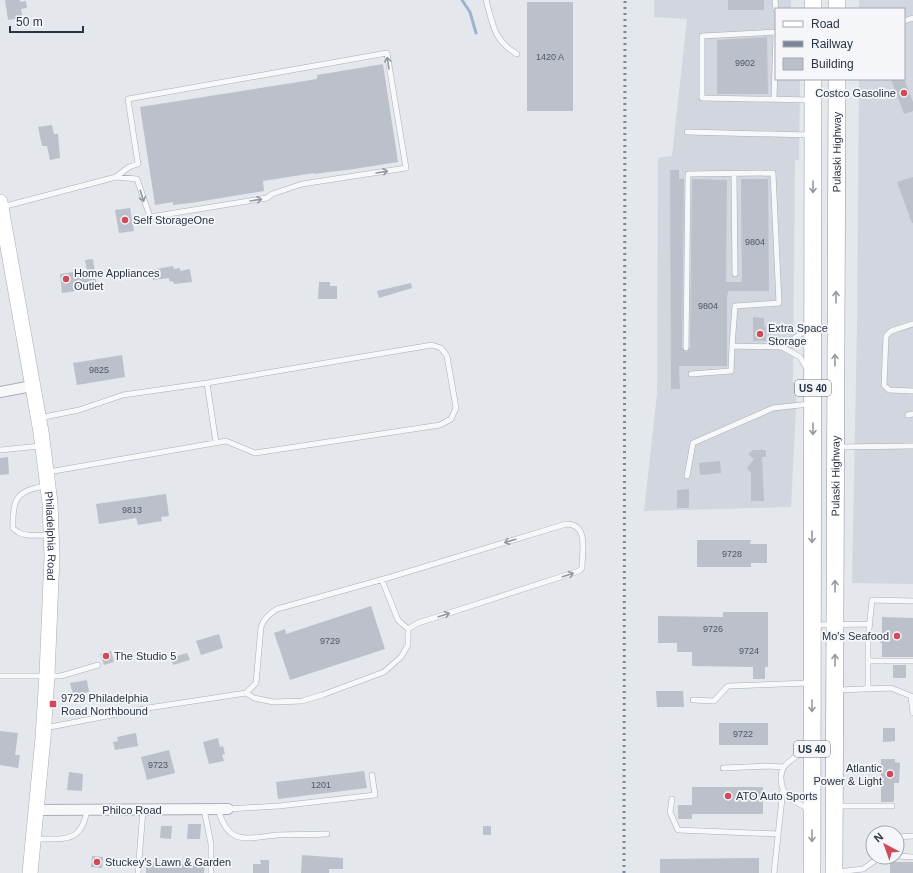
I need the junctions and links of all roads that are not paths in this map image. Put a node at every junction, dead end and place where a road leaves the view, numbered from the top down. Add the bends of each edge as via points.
1 (486, 0) edge
2 (775, 32) edge
3 (516, 54) dead end
4 (775, 67) edge
5 (813, 80) edge
6 (837, 80) edge
7 (774, 99) junction
8 (813, 100) junction
9 (687, 132) dead end
10 (813, 135) junction
11 (734, 173) junction
12 (116, 177) junction
13 (0, 205) edge
14 (735, 274) dead end
15 (813, 317) junction
16 (913, 324) edge
17 (732, 346) junction
18 (782, 346) junction
19 (686, 348) dead end
20 (691, 374) dead end
21 (813, 378) junction
22 (207, 383) junction
23 (32, 386) junction
24 (913, 391) edge
25 (0, 392) edge
26 (813, 404) junction
27 (38, 418) junction
28 (216, 443) junction
29 (43, 446) junction
30 (913, 446) edge
31 (835, 447) junction
32 (0, 450) edge
33 (686, 476) dead end
34 (48, 479) junction
35 (51, 535) junction
36 (382, 580) junction
37 (913, 602) edge
38 (870, 624) junction
39 (812, 625) junction
40 (835, 625) junction
41 (408, 629) junction
42 (868, 661) junction
43 (913, 661) edge
44 (98, 665) dead end
45 (47, 675) junction
46 (0, 676) edge
47 (812, 683) junction
48 (868, 689) junction
49 (835, 690) junction
50 (246, 693) junction
51 (693, 700) dead end
52 (913, 713) edge
53 (44, 728) junction
54 (812, 747) junction
55 (783, 767) junction
56 (723, 768) dead end
57 (372, 775) dead end
58 (782, 789) junction
59 (672, 799) dead end
60 (834, 806) junction
61 (892, 806) dead end
62 (204, 809) junction
63 (223, 809) junction
64 (36, 810) junction
65 (87, 810) junction
66 (143, 810) junction
67 (812, 811) junction
68 (327, 834) dead end
69 (778, 834) junction
70 (33, 839) junction
71 (870, 865) edge
72 (834, 872) edge
73 (30, 873) edge
74 (138, 873) edge
75 (210, 873) edge
76 (774, 873) edge
77 (812, 873) edge

1 - 3 lane via 500,42
2 - 7 lane via 702,36 702,98
4 - 7 lane
5 - 8 highway, Pulaski Highway / US 40
31 -> 6 highway, Pulaski Highway / US 40
7 - 8 lane
8 - 10 highway, Pulaski Highway / US 40
9 - 10 lane
10 -> 15 highway, Pulaski Highway / US 40
11 - 14 lane
11 - 17 lane via 773,173 780,303 736,306
11 - 19 lane via 688,174
12 -> 12 lane via 137,179 150,217 267,198 302,184 406,168 387,53 128,99 138,164 128,166
12 - 13 lane
13 - 23 main road, Philadelphia Road
15 - 18 lane via 802,333
15 - 21 highway, Pulaski Highway / US 40
16 - 24 lane via 890,331 886,336 884,384 889,390
17 - 18 lane
17 - 20 lane via 731,372
18 - 21 lane via 800,357
21 - 26 highway, Pulaski Highway / US 40
22 - 27 lane via 123,395 79,410
22 - 28 lane
22 - 28 lane via 432,346 441,348 447,356 456,408 451,419 440,425 255,453 226,442
23 - 25 street
23 - 27 main road, Philadelphia Road
26 - 33 lane via 773,408 693,443
26 -> 39 highway, Pulaski Highway / US 40
27 - 29 main road, Philadelphia Road
28 - 34 lane
29 - 32 lane
29 - 34 main road, Philadelphia Road
30 - 31 lane
40 -> 31 highway, Pulaski Highway / US 40
34 - 35 main road, Philadelphia Road
34 - 35 lane via 20,496 12,513 13,528 17,533
35 - 45 main road, Philadelphia Road
36 - 41 lane via 398,620
41 -> 36 lane via 580,571 582,534 579,527 566,524
36 - 50 lane via 277,609 267,616 260,627 256,682
37 - 38 lane via 872,600
38 - 40 lane
38 - 42 lane
39 - 40 lane
39 - 47 highway, Pulaski Highway / US 40
49 -> 40 highway, Pulaski Highway / US 40
41 - 50 lane via 408,646 401,657 384,672 302,701 273,702 254,698
42 - 43 lane
42 - 48 lane
44 - 45 lane via 61,676
45 - 46 lane
45 - 53 main road, Philadelphia Road
47 - 51 lane via 728,686 714,701
47 -> 54 highway, Pulaski Highway / US 40
48 - 49 lane
48 - 52 lane via 891,688 911,696
49 - 60 highway, Pulaski Highway / US 40
50 - 53 lane
53 - 64 main road, Philadelphia Road
54 - 55 lane
54 - 67 highway, Pulaski Highway / US 40
55 - 56 lane
55 - 58 lane via 780,773
57 - 63 lane via 375,796
58 - 67 lane via 789,798
58 - 69 lane
59 - 69 lane via 670,812 678,830
60 - 61 lane
60 - 72 highway, Pulaski Highway / US 40
62 - 63 street, Philco Road
62 - 66 street, Philco Road
62 - 75 lane via 211,844
63 - 68 lane via 222,822 235,836 245,838
64 - 65 street, Philco Road
64 - 70 main road, Philadelphia Road
65 - 66 street, Philco Road
65 - 70 lane via 80,830 70,838
66 - 74 lane
67 -> 77 highway, Pulaski Highway / US 40
69 - 76 lane
70 - 73 main road, Philadelphia Road
71 - 72 lane via 863,870

